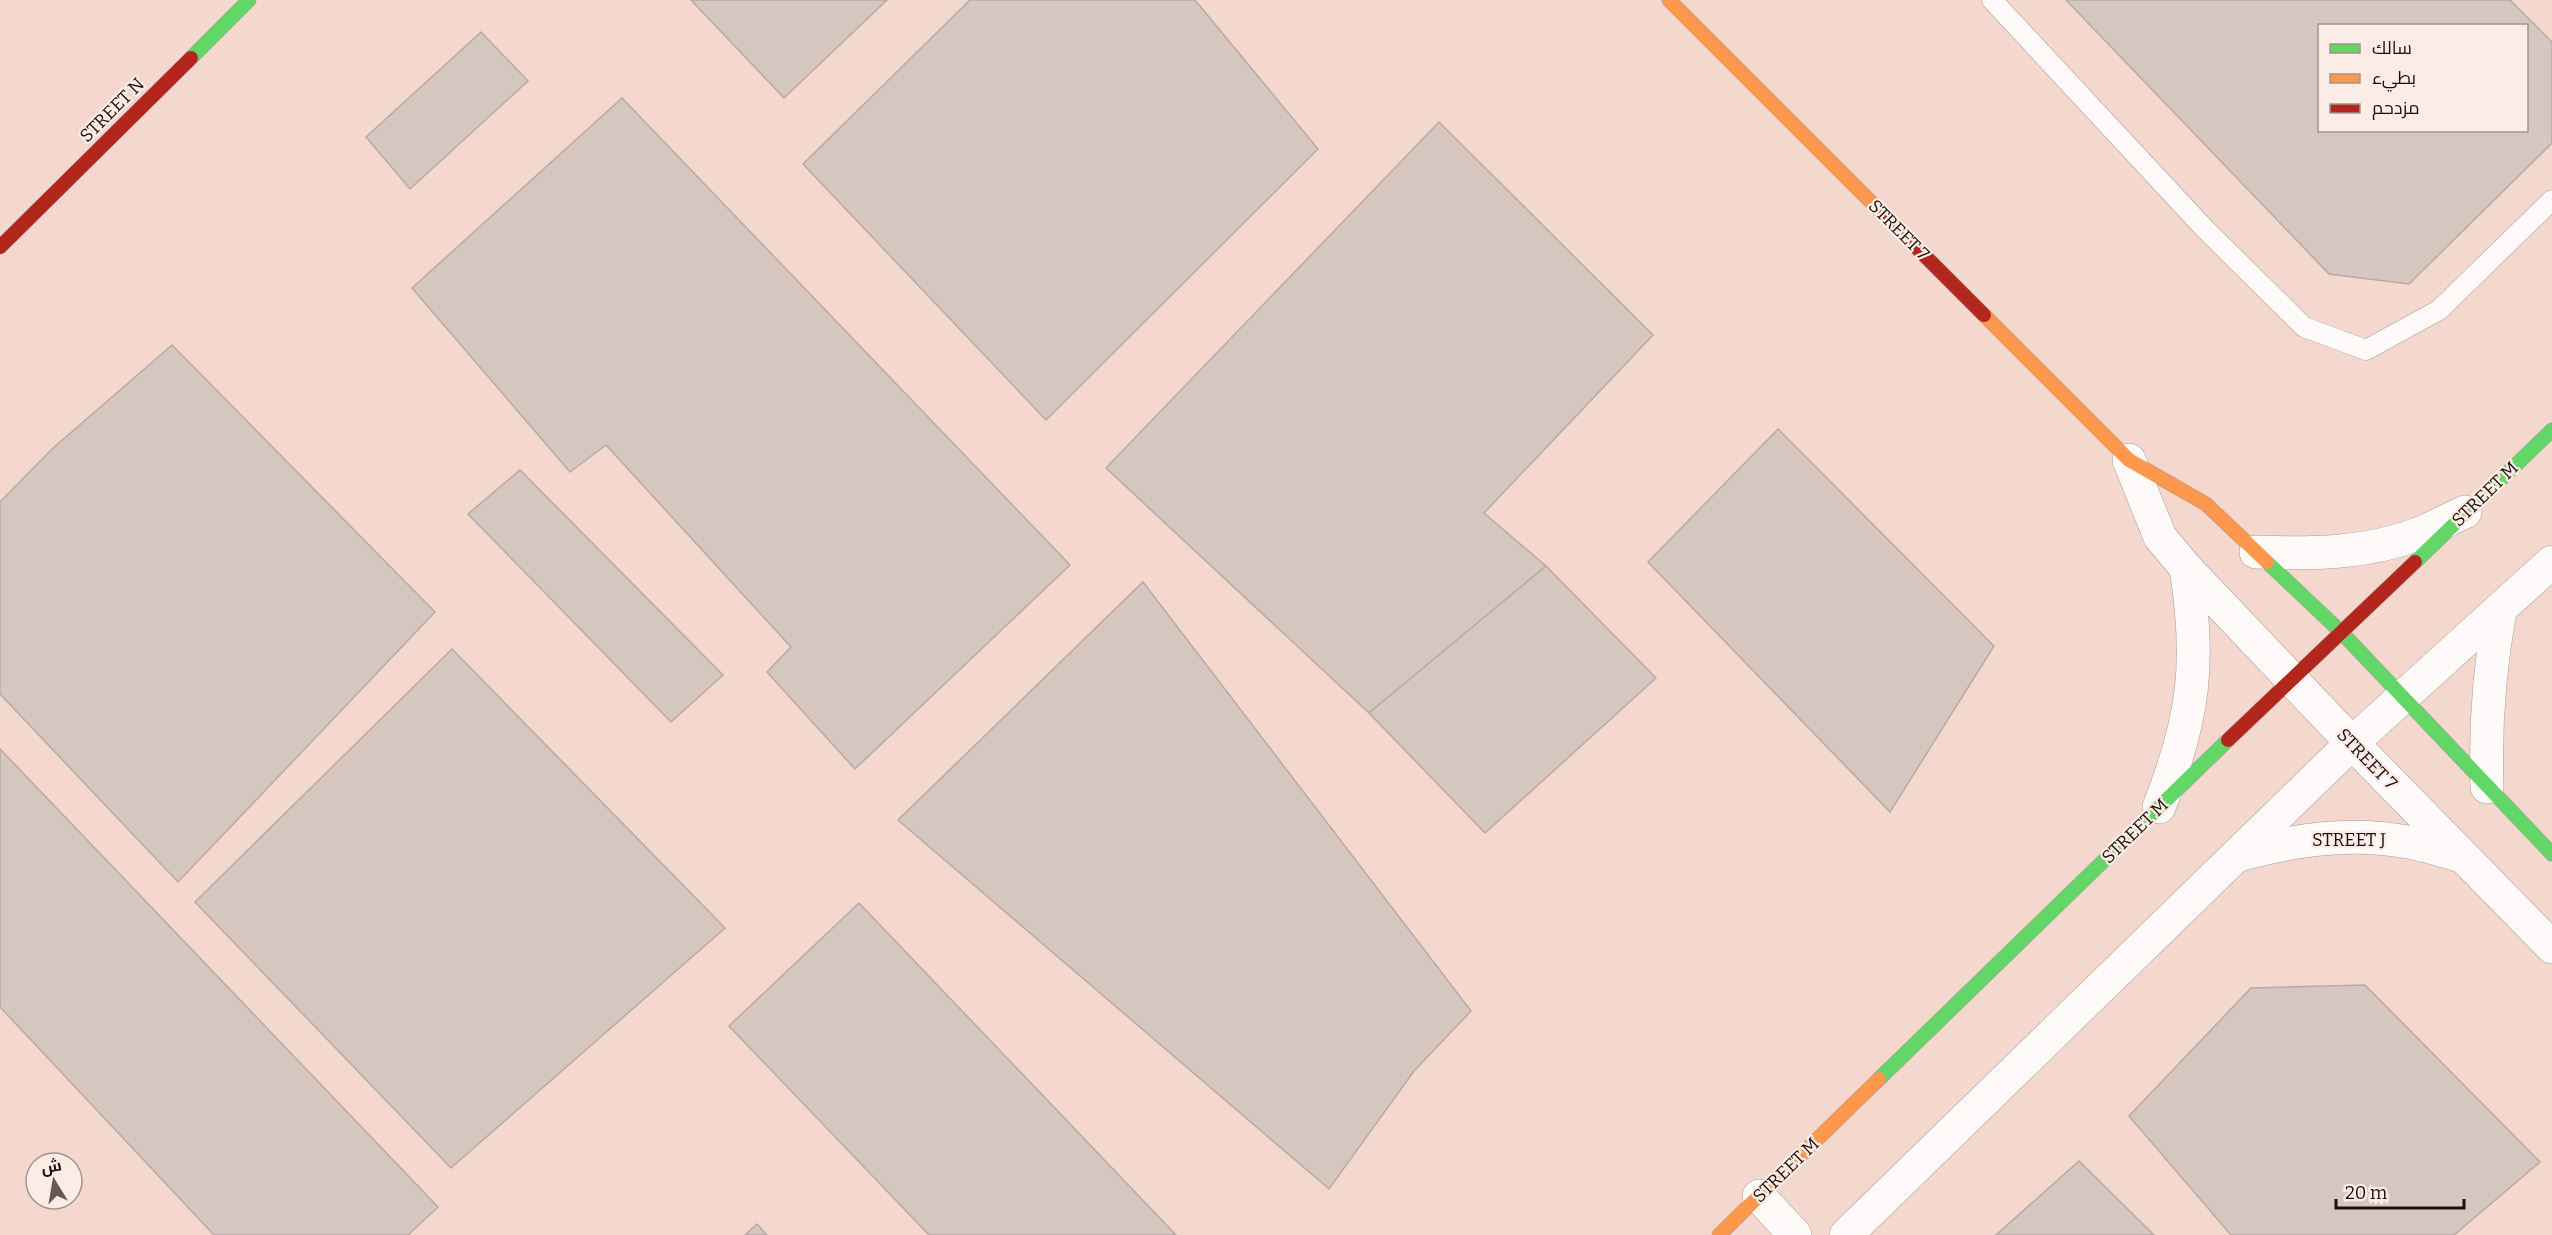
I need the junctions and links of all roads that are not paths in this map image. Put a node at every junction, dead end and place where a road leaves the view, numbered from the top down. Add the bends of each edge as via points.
1 (249, 0) edge
2 (1669, 0) edge
3 (1992, 0) edge
4 (2552, 201) edge
5 (0, 247) edge
6 (2552, 430) edge
7 (2128, 460) junction
8 (2466, 512) junction
9 (2256, 552) junction
10 (2552, 562) edge
11 (2186, 568) junction
12 (2500, 611) junction
13 (2342, 633) junction
14 (2290, 679) junction
15 (2403, 696) junction
16 (2352, 743) junction
17 (2487, 788) junction
18 (2159, 807) junction
19 (2552, 854) edge
20 (2235, 856) junction
21 (2463, 856) junction
22 (2552, 947) edge
23 (1759, 1196) junction
24 (1719, 1235) edge
25 (1795, 1235) edge
26 (1846, 1235) edge

1 - 5 street, STREET N
2 - 7 street, STREET 7
3 - 4 lane via 2204,228 2304,327 2366,350 2439,310
6 - 8 street, STREET M
7 - 9 street, STREET 7 via 2206,504
7 - 11 street, STREET 7 via 2160,537
8 - 9 street via 2416,534 2364,548 2310,554
8 - 13 street, STREET M
9 - 13 street, STREET 7
10 - 12 street
11 - 14 street, STREET 7
11 - 18 street via 2194,655 2189,714 2177,762
12 - 15 street
12 - 17 street via 2487,699
13 - 14 street, STREET M
13 - 15 street, STREET 7
14 - 16 street, STREET 7
14 - 18 street, STREET M
15 - 16 street
15 - 17 street, STREET 7
16 - 20 street
16 - 21 street, STREET 7
17 - 19 street, STREET 7
18 - 23 street, STREET M
20 - 21 street, STREET J via 2291,841 2349,836 2408,842
20 - 26 street
21 - 22 street, STREET 7
23 - 24 street, STREET M
23 - 25 street

